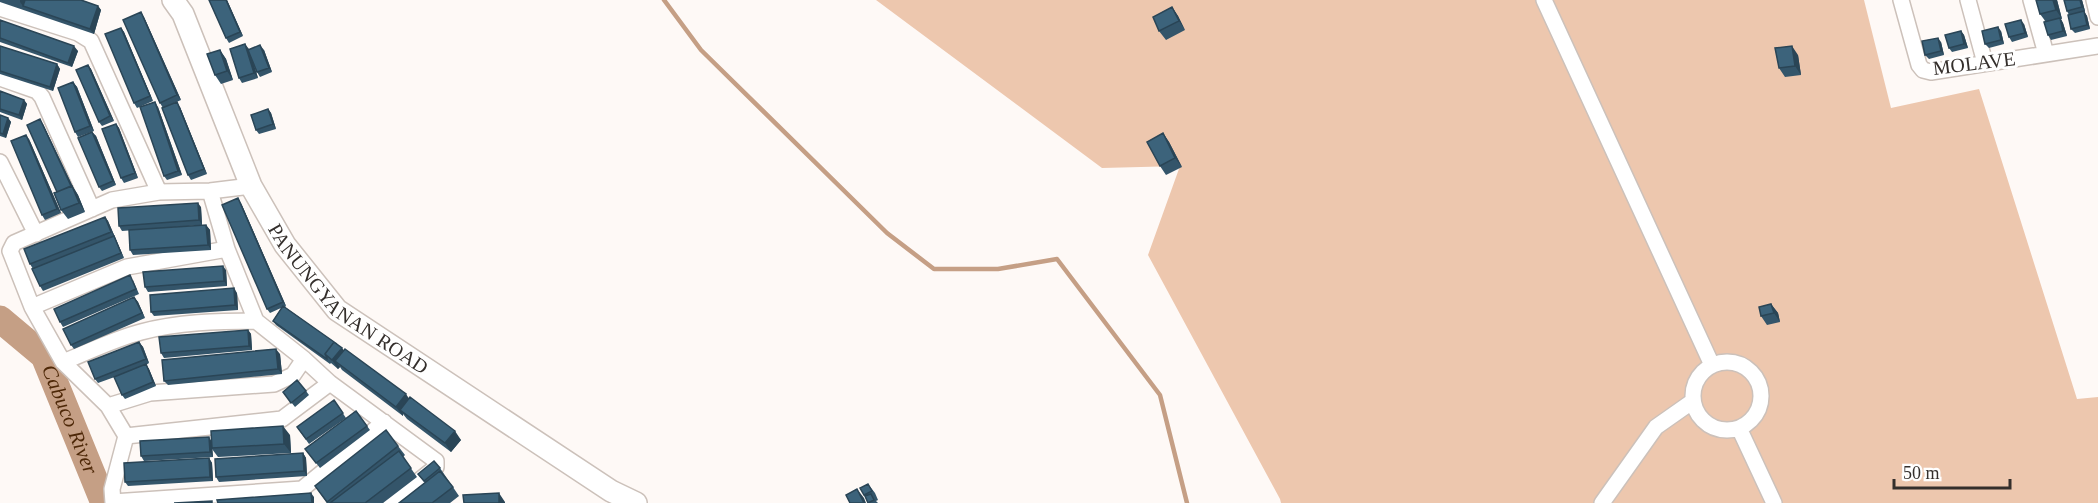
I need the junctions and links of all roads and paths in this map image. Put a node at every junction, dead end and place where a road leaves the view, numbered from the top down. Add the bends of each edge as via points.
1 (173, 0) edge
2 (1545, 0) edge
3 (1901, 0) edge
4 (1968, 0) edge
5 (2031, 0) edge
6 (2094, 0) edge
7 (0, 8) edge
8 (2098, 16) edge
9 (2098, 46) edge
10 (2046, 54) junction
11 (1985, 63) junction
12 (0, 78) edge
13 (0, 162) edge
14 (251, 186) junction
15 (210, 191) junction
16 (159, 192) junction
17 (92, 209) junction
18 (36, 234) junction
19 (227, 249) junction
20 (32, 307) junction
21 (256, 321) junction
22 (304, 359) junction
23 (63, 362) junction
24 (1712, 365) junction
25 (330, 383) junction
26 (1693, 401) junction
27 (108, 406) junction
28 (384, 422) junction
29 (1739, 428) junction
30 (126, 435) junction
31 (113, 503) edge
32 (391, 503) edge
33 (636, 503) edge
34 (1602, 503) edge
35 (1774, 503) edge

1 - 14 street, PANUNGYANAN ROAD via 183,14
2 - 24 street
3 - 11 street, MOLAVE via 1923,70
4 - 11 street
5 - 10 street
6 - 8 street
7 - 16 street via 78,33 91,41
9 - 10 street, MOLAVE
10 - 11 street, MOLAVE
12 - 17 street via 37,90 42,97
13 - 18 street
14 - 15 street
14 - 33 street, PANUNGYANAN ROAD via 285,245 336,310 610,491
15 - 16 street
15 - 19 street
16 - 17 street via 112,200
17 - 18 street
18 - 20 street via 14,243 10,251
19 - 20 street via 127,267
19 - 21 street
20 - 23 street
21 - 22 street
21 - 23 street via 166,326 139,332
22 - 25 street
22 - 27 street via 293,375 273,384 150,393
23 - 27 street
24 - 26 street via 1699,376
24 - 29 street via 1739,364 1759,383 1758,409
25 - 28 street
25 - 30 street via 282,419
26 - 29 street via 1700,417 1713,427
26 - 34 street via 1656,427
27 - 30 street
28 - 31 street via 302,489
28 - 32 street via 437,465
29 - 35 street
30 - 31 street via 112,489

